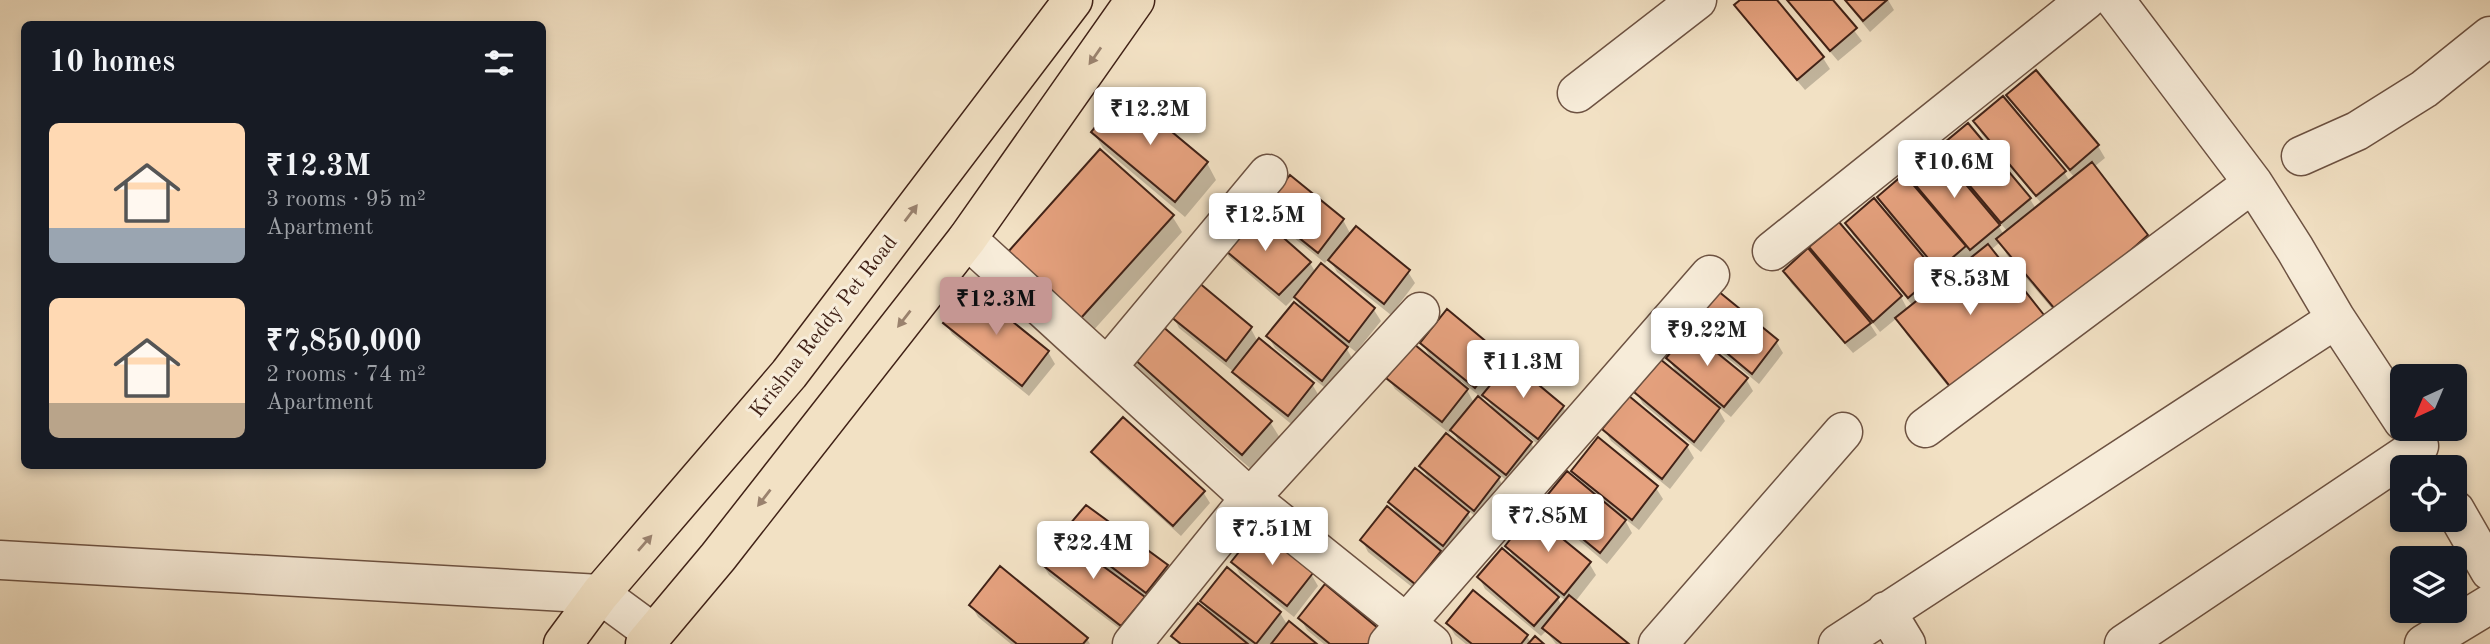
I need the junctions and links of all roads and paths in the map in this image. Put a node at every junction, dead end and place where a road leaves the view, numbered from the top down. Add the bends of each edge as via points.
1 (1073, 0) edge
2 (1135, 0) edge
3 (1698, 0) edge
4 (2086, 0) edge
5 (2115, 0) edge
6 (2490, 36) edge
7 (1577, 93) dead end
8 (2301, 156) dead end
9 (1268, 174) dead end
10 (2253, 183) junction
11 (967, 239) junction
12 (1772, 251) dead end
13 (1710, 275) dead end
14 (1420, 312) dead end
15 (2336, 319) junction
16 (1107, 367) junction
17 (2390, 402) edge
18 (1925, 428) dead end
19 (1843, 432) dead end
20 (2415, 441) edge
21 (1250, 498) junction
22 (2467, 531) edge
23 (0, 560) edge
24 (2490, 571) edge
25 (600, 594) junction
26 (2490, 604) edge
27 (1885, 611) junction
28 (1409, 637) edge
29 (649, 639) edge
30 (563, 644) edge
31 (1132, 644) edge
32 (1658, 644) edge
33 (1838, 644) edge
34 (1906, 644) edge
35 (2124, 644) edge
36 (2424, 644) edge

25 -> 1 main road, Krishna Reddy Pet Road via 789,373
2 -> 11 main road
3 - 7 street
4 - 12 street
5 - 10 street
6 - 8 street via 2424,89 2357,131
9 - 16 street
10 - 15 street
10 - 18 street
11 - 16 street
11 -> 29 main road
13 - 28 street
14 - 21 street
15 - 17 street
15 - 27 street
16 - 21 street
19 - 32 street
20 - 35 street
21 - 28 street
21 - 31 street
22 - 24 street
23 - 25 street
25 - 29 street
25 - 30 main road, Krishna Reddy Pet Road
26 - 36 street
27 - 33 street
27 - 34 street

